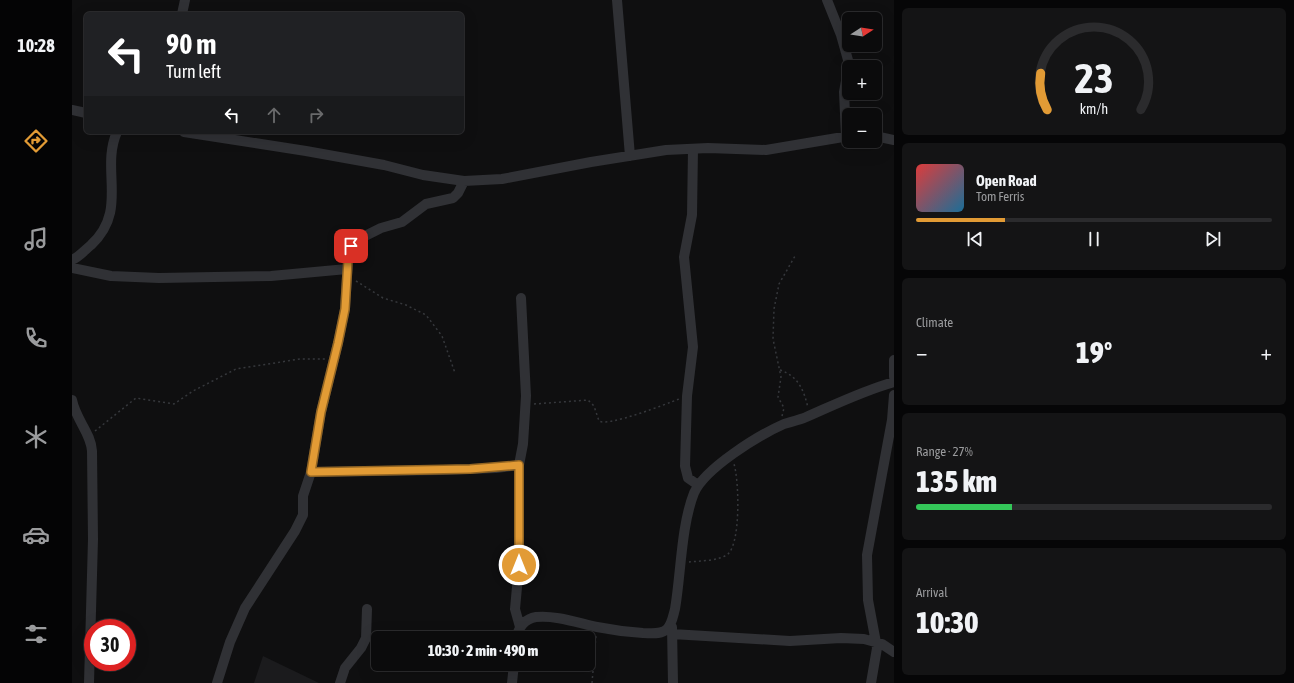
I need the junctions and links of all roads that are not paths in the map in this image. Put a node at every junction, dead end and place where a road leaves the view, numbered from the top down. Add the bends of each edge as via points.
1 (185, 0) edge
2 (617, 0) edge
3 (827, 0) edge
4 (182, 12) edge
5 (845, 108) edge
6 (72, 110) edge
7 (84, 113) edge
8 (116, 134) edge
9 (197, 134) edge
10 (842, 137) edge
11 (882, 137) edge
12 (894, 140) edge
13 (693, 149) junction
14 (630, 156) junction
15 (464, 181) junction
16 (72, 260) edge
17 (72, 268) edge
18 (347, 272) junction
19 (521, 298) dead end
20 (894, 360) edge
21 (894, 377) edge
22 (894, 382) edge
23 (894, 395) edge
24 (72, 400) edge
25 (519, 465) junction
26 (311, 472) junction
27 (698, 485) junction
28 (367, 609) dead end
29 (672, 620) junction
30 (520, 627) junction
31 (519, 631) edge
32 (672, 634) junction
33 (876, 642) junction
34 (894, 652) edge
35 (513, 671) edge
36 (89, 683) edge
37 (217, 683) edge
38 (340, 683) edge
39 (512, 683) edge
40 (673, 683) edge
41 (871, 683) edge

1 - 4 street
2 - 14 street
3 - 5 street via 848,60 844,92
6 - 7 street
8 - 16 street via 112,143 112,198 107,223 96,240
9 - 15 street via 322,154
10 - 13 street via 779,149
11 - 12 street
13 - 14 street
13 - 27 street via 692,215 684,257 693,347 686,396 686,471 688,478
14 - 15 street via 502,179
15 - 18 street via 453,198 426,204 402,222 383,227 355,242 351,248
17 - 18 street via 112,276 149,278
18 - 26 street via 345,309 321,412
19 - 25 street via 526,406
20 - 21 street
22 - 27 street via 851,396 776,428 731,456
23 - 33 street via 892,420 867,555 868,600
24 - 36 street via 92,451 93,540
25 - 26 street via 470,469
25 - 30 street via 519,565 515,610
26 - 37 street via 305,491 303,515 245,608 230,642
27 - 29 street via 690,510
28 - 38 street via 366,638 345,668
29 - 30 street via 663,631 652,634 624,632 571,621 535,617
29 - 32 street
30 - 31 street
32 - 33 street via 790,641 853,638
32 - 40 street
33 - 34 street
33 - 41 street
35 - 39 street

